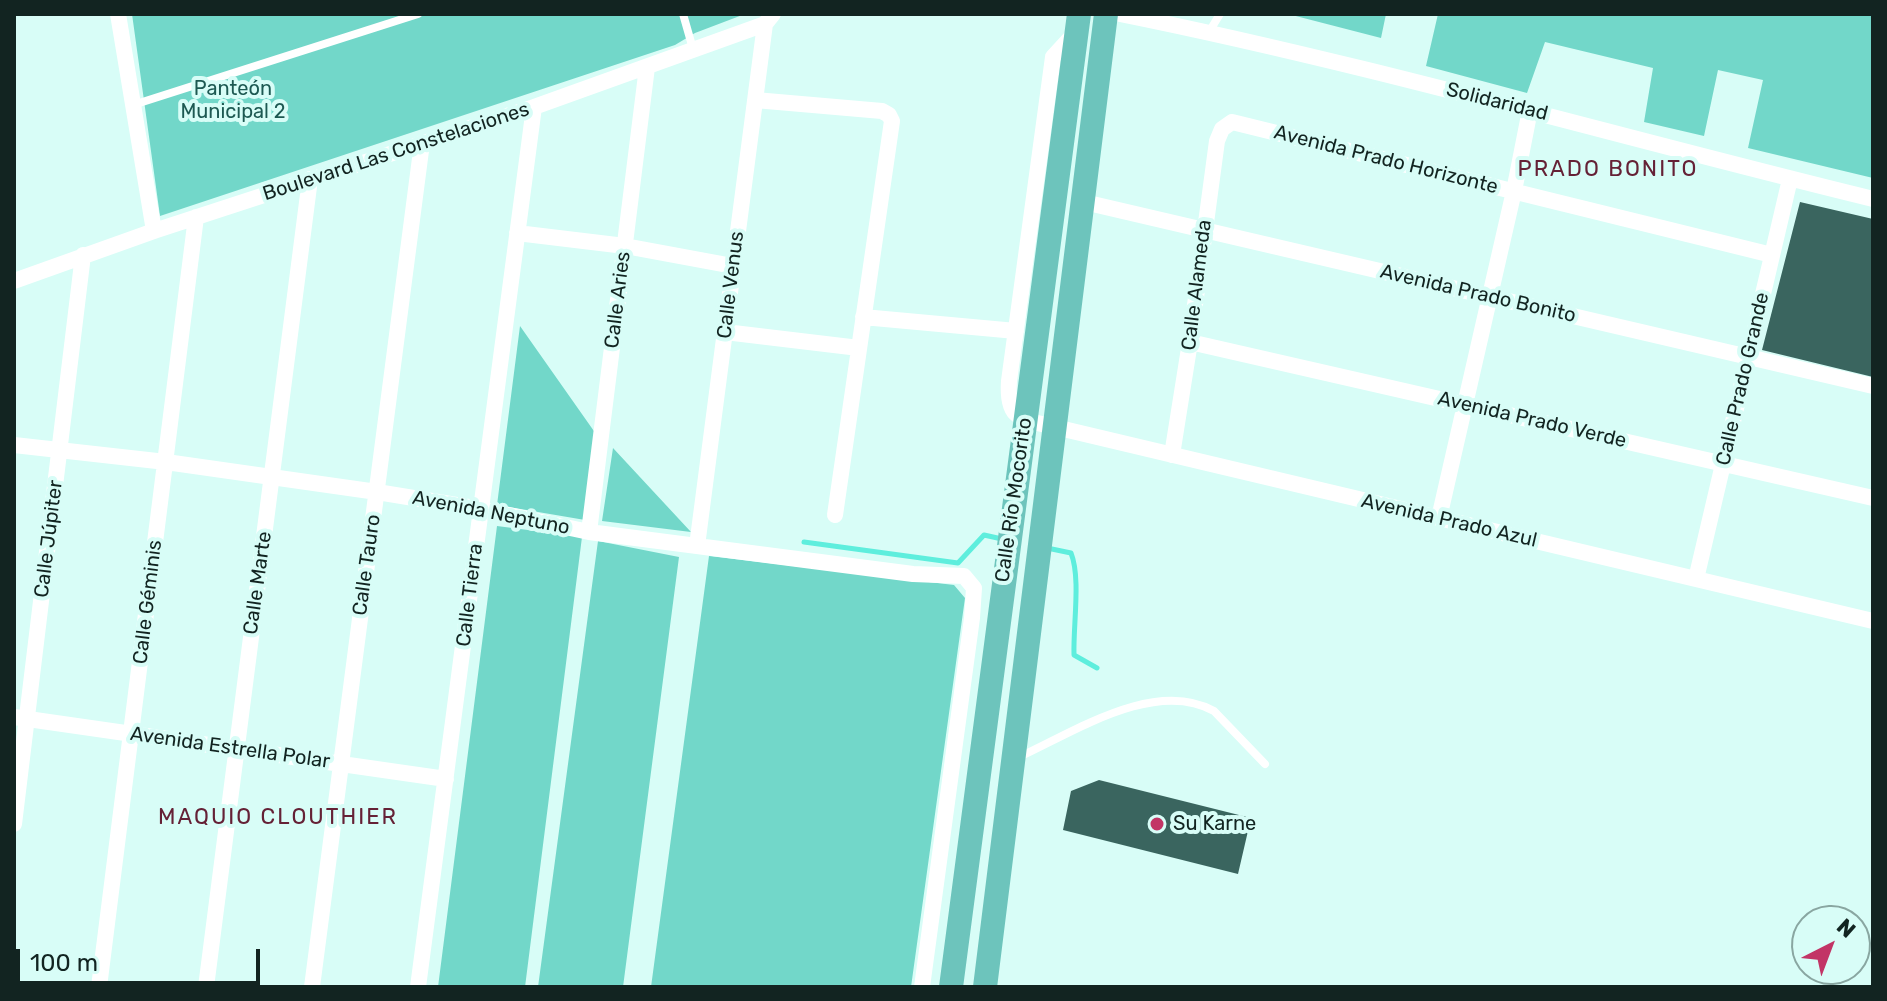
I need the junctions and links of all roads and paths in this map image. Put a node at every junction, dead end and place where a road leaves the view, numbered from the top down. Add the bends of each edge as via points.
1 (118, 14) edge
2 (418, 14) edge
3 (683, 14) edge
4 (1106, 14) edge
5 (1120, 14) edge
6 (1220, 14) edge
7 (769, 19) edge
8 (1078, 23) edge
9 (1209, 32) junction
10 (693, 50) junction
11 (647, 67) junction
12 (755, 100) junction
13 (133, 105) junction
14 (534, 107) junction
15 (1530, 110) junction
16 (1232, 122) joint
17 (422, 143) junction
18 (310, 179) junction
19 (1790, 179) junction
20 (1514, 191) junction
21 (1873, 199) edge
22 (1084, 202) junction
23 (196, 217) junction
24 (1204, 230) junction
25 (154, 231) junction
26 (517, 233) junction
27 (625, 246) junction
28 (83, 255) junction
29 (1772, 255) junction
30 (733, 266) junction
31 (14, 281) edge
32 (1490, 297) junction
33 (863, 317) junction
34 (1016, 331) junction
35 (725, 332) junction
36 (1190, 342) junction
37 (859, 348) junction
38 (1748, 357) junction
39 (1873, 386) edge
40 (1465, 405) junction
41 (1025, 420) junction
42 (1055, 427) junction
43 (14, 445) edge
44 (60, 451) junction
45 (1172, 455) junction
46 (166, 462) junction
47 (1723, 464) junction
48 (272, 477) junction
49 (377, 492) junction
50 (1873, 498) edge
51 (481, 509) junction
52 (835, 515) dead end
53 (1439, 518) junction
54 (589, 532) junction
55 (697, 546) junction
56 (1696, 579) junction
57 (1873, 621) edge
58 (20, 718) edge
59 (131, 733) junction
60 (236, 749) junction
61 (1013, 760) junction
62 (341, 763) junction
63 (1265, 764) dead end
64 (446, 779) junction
65 (14, 824) edge
66 (99, 987) edge
67 (206, 987) edge
68 (312, 987) edge
69 (418, 987) edge
70 (922, 987) edge
71 (951, 987) edge
72 (985, 987) edge

1 - 13 street
2 - 13 lane
3 - 10 lane
4 - 22 main road, Calle Río Mocorito
5 - 9 street, Solidaridad
6 - 9 lane
7 - 10 street, Boulevard Las Constelaciones
7 - 12 street, Calle Venus
8 - 34 street via 1053,57
8 - 41 main road, Calle Río Mocorito
9 - 15 street, Solidaridad
10 - 11 street, Boulevard Las Constelaciones
11 - 14 street, Boulevard Las Constelaciones
11 - 27 street, Calle Aries
12 - 30 street, Calle Venus
12 - 33 street via 882,111 891,118
13 - 25 street
14 - 17 street, Boulevard Las Constelaciones
14 - 26 street, Calle Tierra
15 - 19 street, Solidaridad
15 - 20 street
16 - 20 street, Avenida Prado Horizonte
16 - 24 street, Calle Alameda via 1217,141
17 - 18 street, Boulevard Las Constelaciones
17 - 49 street, Calle Tauro
18 - 23 street, Boulevard Las Constelaciones
18 - 48 street, Calle Marte
19 - 21 street, Solidaridad
19 - 29 street, Calle Prado Grande
20 - 29 street, Avenida Prado Horizonte
20 - 32 street
22 - 24 street, Avenida Prado Bonito
22 - 42 main road, Calle Río Mocorito
23 - 25 street, Boulevard Las Constelaciones
23 - 46 street, Calle Géminis
24 - 32 street, Avenida Prado Bonito
24 - 36 street, Calle Alameda
25 - 28 street, Boulevard Las Constelaciones
26 - 27 street
26 - 51 street, Calle Tierra
27 - 30 street
27 - 54 street, Calle Aries
28 - 31 street, Boulevard Las Constelaciones
28 - 44 street, Calle Júpiter
29 - 38 street, Calle Prado Grande
30 - 35 street, Calle Venus
32 - 38 street, Avenida Prado Bonito
32 - 40 street
33 - 34 street
33 - 37 street
34 - 41 street via 1009,405
35 - 37 street
35 - 55 street, Calle Venus
36 - 40 street, Avenida Prado Verde
36 - 45 street, Calle Alameda
37 - 52 street
38 - 39 street, Avenida Prado Bonito
38 - 47 street, Calle Prado Grande
40 - 47 street, Avenida Prado Verde
40 - 53 street
41 - 42 street, Avenida Prado Azul
41 - 71 main road, Calle Río Mocorito
42 - 45 street, Avenida Prado Azul
42 - 61 main road, Calle Río Mocorito
43 - 44 street, Avenida Neptuno
44 - 46 street, Avenida Neptuno
44 - 58 street, Calle Júpiter
45 - 53 street, Avenida Prado Azul
46 - 48 street, Avenida Neptuno
46 - 59 street, Calle Géminis
47 - 50 street, Avenida Prado Verde
47 - 56 street, Calle Prado Grande
48 - 49 street, Avenida Neptuno
48 - 60 street, Calle Marte
49 - 51 street, Avenida Neptuno
49 - 62 street, Calle Tauro
51 - 54 street, Avenida Neptuno
51 - 64 street, Calle Tierra
53 - 56 street, Avenida Prado Azul
54 - 55 street, Avenida Neptuno
55 - 70 street, Avenida Neptuno via 913,574 960,574 974,588
56 - 57 street, Avenida Prado Azul
58 - 59 street, Avenida Estrella Polar
58 - 65 street, Calle Júpiter
59 - 60 street, Avenida Estrella Polar
59 - 66 street, Calle Géminis
60 - 62 street, Avenida Estrella Polar
60 - 67 street, Calle Marte
61 - 63 lane via 1127,708 1172,699 1214,711
61 - 72 main road, Calle Río Mocorito
62 - 64 street, Avenida Estrella Polar
62 - 68 street, Calle Tauro
64 - 69 street, Calle Tierra

